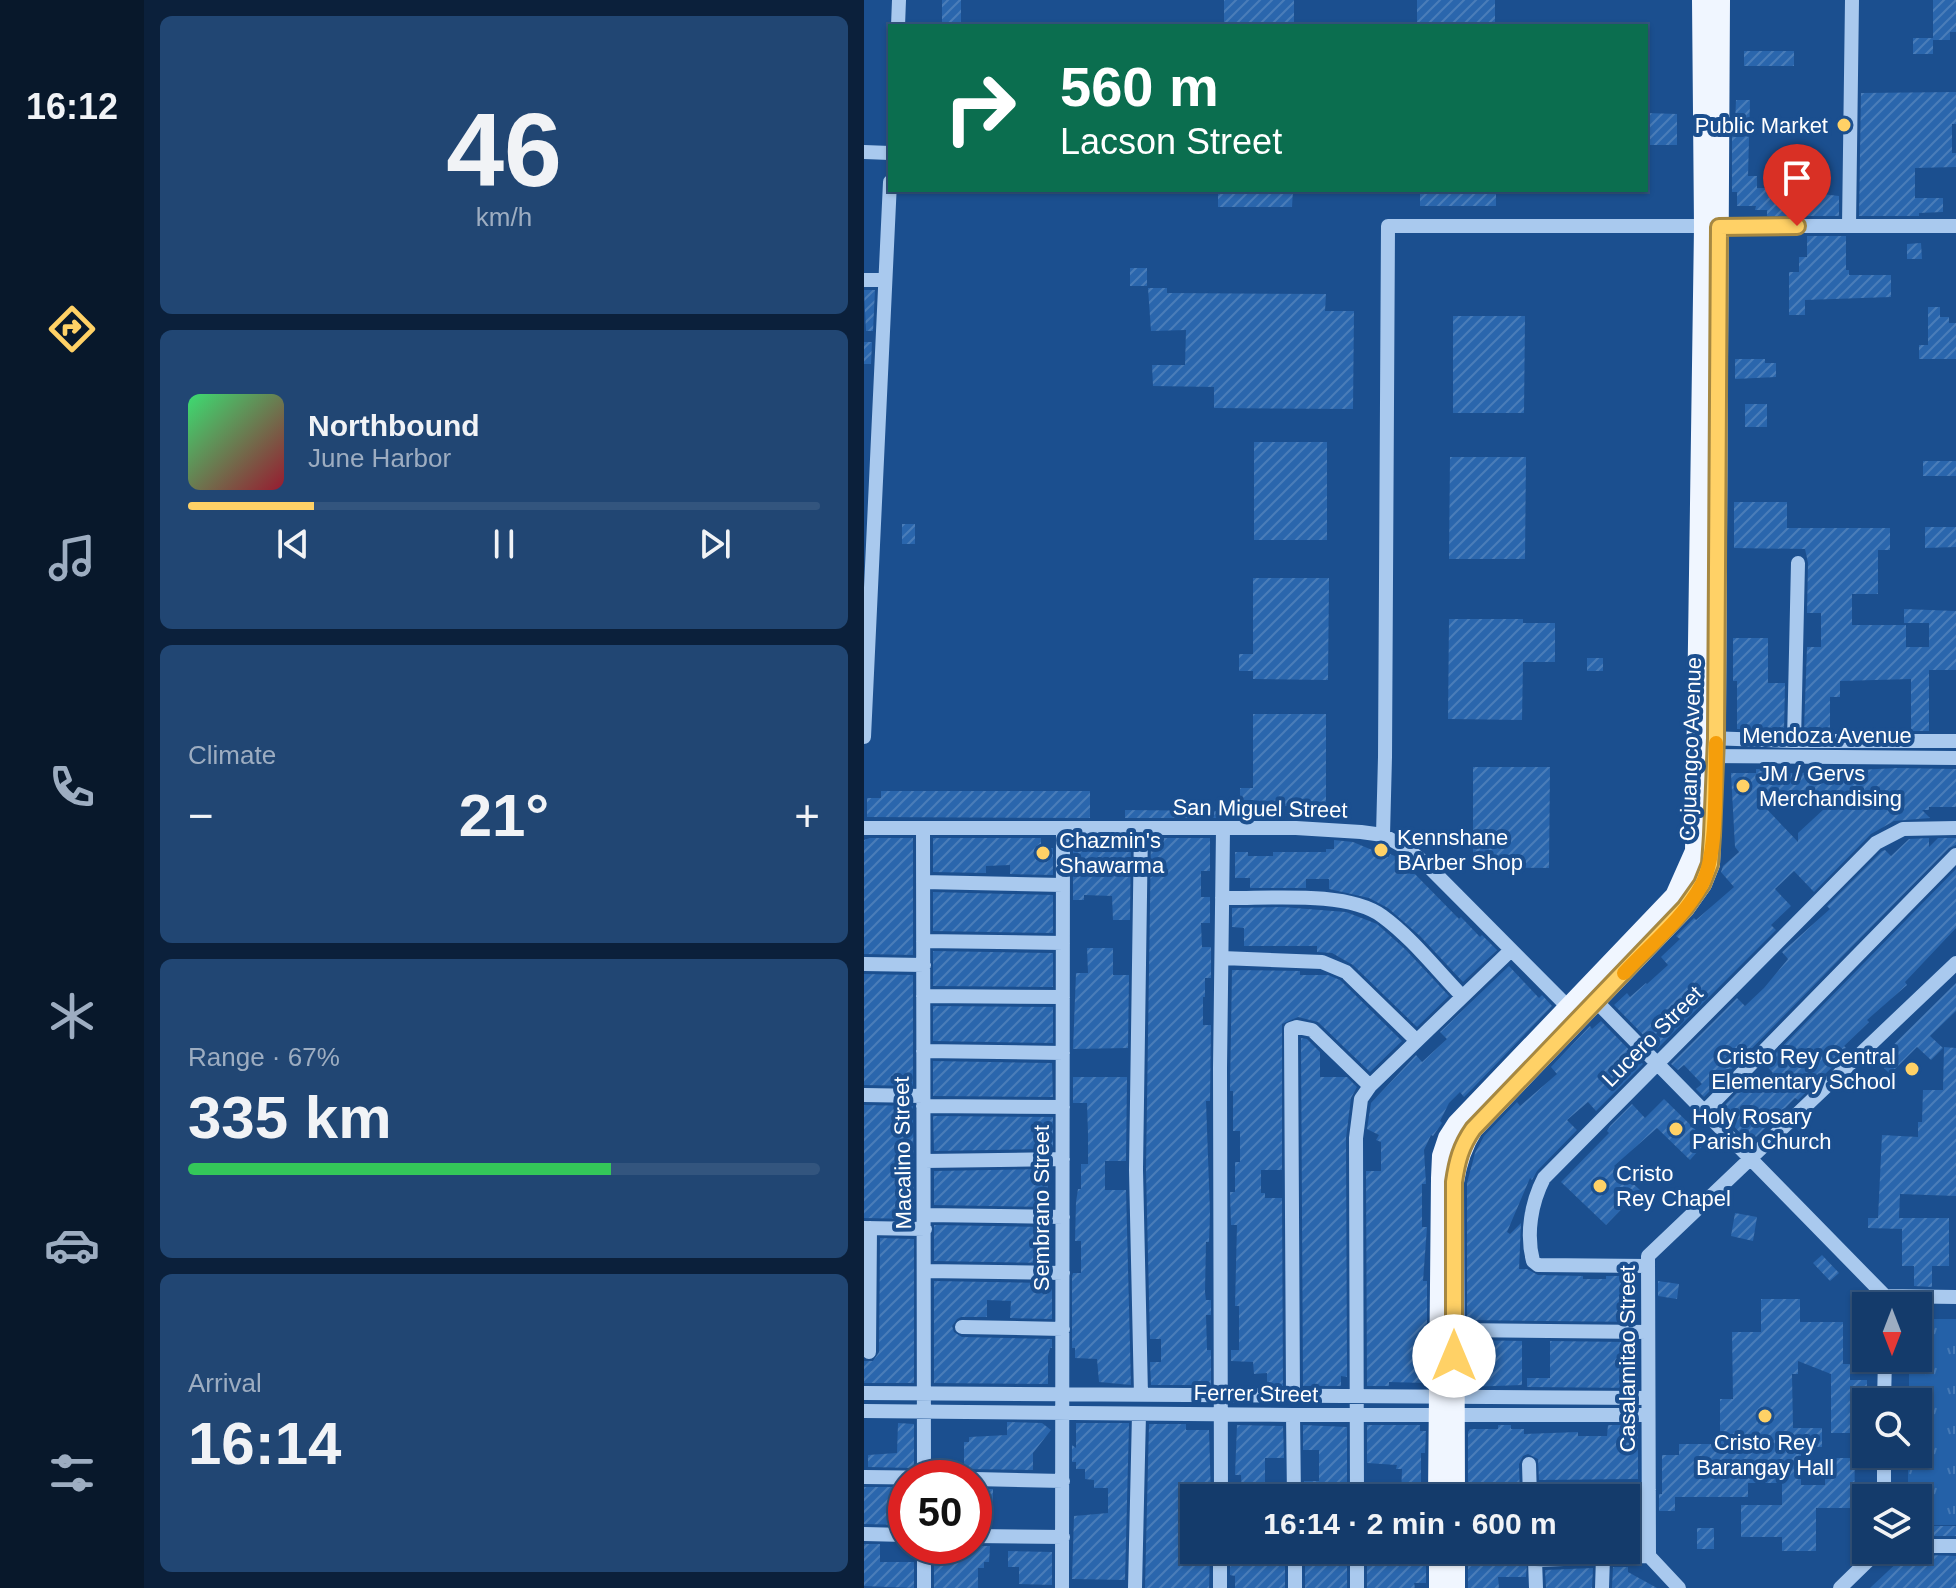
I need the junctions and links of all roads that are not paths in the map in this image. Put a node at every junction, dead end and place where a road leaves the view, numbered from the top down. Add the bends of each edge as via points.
1 (899, 0) edge
2 (1702, 0) edge
3 (1720, 0) edge
4 (1852, 0) edge
5 (898, 24) edge
6 (864, 152) edge
7 (888, 153) edge
8 (889, 192) edge
9 (1849, 226) junction
10 (1956, 226) edge
11 (1712, 227) junction
12 (864, 280) edge
13 (884, 280) junction
14 (871, 429) edge
15 (870, 469) edge
16 (1798, 563) dead end
17 (864, 737) edge
18 (1794, 741) junction
19 (1956, 741) edge
20 (1707, 747) junction
21 (1956, 758) edge
22 (864, 828) edge
23 (923, 828) junction
24 (1063, 828) junction
25 (1141, 828) junction
26 (1956, 828) edge
27 (1223, 829) junction
28 (1383, 835) junction
29 (1956, 855) edge
30 (923, 882) junction
31 (1063, 885) junction
32 (1222, 898) junction
33 (923, 941) junction
34 (1063, 943) junction
35 (1511, 950) junction
36 (1222, 958) junction
37 (1956, 963) edge
38 (864, 964) edge
39 (924, 965) junction
40 (1461, 995) junction
41 (923, 996) junction
42 (1591, 996) junction
43 (1063, 997) junction
44 (1575, 1014) junction
45 (1416, 1040) junction
46 (923, 1051) junction
47 (1063, 1053) junction
48 (1656, 1063) junction
49 (1370, 1086) junction
50 (864, 1095) edge
51 (923, 1101) junction
52 (1063, 1107) junction
53 (1704, 1112) junction
54 (1063, 1159) junction
55 (1750, 1159) junction
56 (924, 1161) junction
57 (1063, 1217) junction
58 (925, 1222) junction
59 (867, 1228) edge
60 (1647, 1266) junction
61 (924, 1271) junction
62 (1063, 1273) junction
63 (1876, 1292) edge
64 (1956, 1297) edge
65 (1932, 1298) edge
66 (962, 1327) dead end
67 (1063, 1329) junction
68 (1454, 1330) junction
69 (1648, 1332) junction
70 (869, 1352) dead end
71 (864, 1393) edge
72 (924, 1394) junction
73 (1063, 1395) junction
74 (1141, 1395) junction
75 (1223, 1396) junction
76 (1293, 1396) junction
77 (1357, 1396) junction
78 (1648, 1398) junction
79 (1445, 1406) junction
80 (864, 1411) edge
81 (924, 1412) junction
82 (1063, 1413) junction
83 (1139, 1414) junction
84 (1222, 1414) junction
85 (1293, 1415) junction
86 (1357, 1415) junction
87 (1648, 1415) junction
88 (924, 1460) edge
89 (1529, 1464) dead end
90 (864, 1477) edge
91 (888, 1477) edge
92 (992, 1479) edge
93 (1063, 1481) junction
94 (1221, 1484) edge
95 (1294, 1484) edge
96 (1357, 1484) edge
97 (1439, 1484) edge
98 (1453, 1484) edge
99 (1530, 1484) edge
100 (1640, 1489) edge
101 (1649, 1489) junction
102 (864, 1534) edge
103 (888, 1535) edge
104 (992, 1536) edge
105 (1063, 1537) junction
106 (1932, 1546) edge
107 (1956, 1546) edge
108 (1640, 1556) edge
109 (1649, 1556) junction
110 (924, 1564) edge
111 (1220, 1564) edge
112 (1295, 1564) edge
113 (1357, 1564) edge
114 (1439, 1564) edge
115 (1455, 1564) edge
116 (1534, 1564) edge
117 (1603, 1564) edge
118 (1865, 1564) edge
119 (924, 1588) edge
120 (1062, 1588) edge
121 (1135, 1588) edge
122 (1220, 1588) edge
123 (1295, 1588) edge
124 (1357, 1588) edge
125 (1439, 1588) edge
126 (1455, 1588) edge
127 (1536, 1588) edge
128 (1602, 1588) edge
129 (1679, 1588) edge
130 (1840, 1588) edge

1 - 5 street
2 - 11 main road, Cojuangco Avenue
3 - 11 main road, Cojuangco Avenue
4 - 9 street
6 - 7 street
8 - 13 street
9 - 10 street
9 - 11 street
11 - 20 main road, Cojuangco Avenue
11 - 28 street via 1388,226
12 - 13 street
13 - 14 street
14 - 15 street
15 - 17 street
16 - 18 street
18 - 19 street, Mendoza Avenue
18 - 20 street, Mendoza Avenue
20 - 21 street, Mendoza Avenue
20 - 42 main road, Cojuangco Avenue via 1695,851 1675,896
22 - 23 street, San Miguel Street
23 - 24 street, San Miguel Street
23 - 30 street, Macalino Street
24 - 25 street, San Miguel Street
24 - 31 street, Sembrano Street
25 - 27 street, San Miguel Street
25 - 74 street via 1136,1170
26 - 48 street, Lucero Street via 1903,829 1876,843
27 - 28 street, San Miguel Street
27 - 32 street
28 - 35 street, San Miguel Street via 1425,863
29 - 53 street
30 - 31 street
30 - 33 street, Macalino Street
31 - 34 street, Sembrano Street
32 - 36 street
32 - 40 street via 1356,904 1380,915
33 - 34 street
33 - 39 street, Macalino Street
34 - 43 street, Sembrano Street
35 - 40 street
35 - 44 street, San Miguel Street
36 - 45 street via 1322,962 1346,972
36 - 75 street
37 - 55 street, Casalamitao Street
38 - 39 street
39 - 41 street, Macalino Street
40 - 45 street
41 - 43 street
41 - 46 street, Macalino Street
42 - 44 main road, Cojuangco Avenue
42 - 48 street
43 - 47 street, Sembrano Street
44 - 68 main road, Cojuangco Avenue via 1463,1144 1454,1182
44 - 79 main road, Cojuangco Avenue via 1457,1124 1442,1156
45 - 49 street
46 - 47 street
46 - 51 street, Macalino Street
47 - 52 street, Sembrano Street
48 - 53 street
48 - 60 street, Lucero Street via 1544,1178 1530,1223 1531,1253 1538,1265
49 - 76 street via 1312,1030 1291,1029
49 - 77 street via 1361,1099 1356,1138
50 - 51 street
51 - 52 street
51 - 56 street, Macalino Street
52 - 54 street, Sembrano Street
53 - 55 street
54 - 56 street
54 - 57 street, Sembrano Street
55 - 60 street, Casalamitao Street via 1648,1256
55 - 63 street
56 - 58 street, Macalino Street
57 - 58 street
57 - 62 street, Sembrano Street
58 - 59 street
58 - 61 street, Macalino Street
59 - 70 street
60 - 69 street, Casalamitao Street
61 - 62 street
61 - 72 street, Macalino Street
62 - 67 street, Sembrano Street
64 - 65 street
66 - 67 street
67 - 73 street, Sembrano Street
68 - 69 street
68 - 79 main road, Cojuangco Avenue
69 - 78 street, Casalamitao Street
71 - 72 street, Ferrer Street
72 - 73 street, Ferrer Street
72 - 81 street, Macalino Street
73 - 74 street, Ferrer Street
73 - 82 street, Sembrano Street
74 - 75 street, Ferrer Street
75 - 76 street, Ferrer Street
75 - 84 street
76 - 77 street, Ferrer Street
77 - 79 street, Ferrer Street
77 - 86 street
78 - 79 street, Ferrer Street
78 - 87 street, Casalamitao Street
79 - 86 street, Ferrer Street
79 - 87 street, Ferrer Street
79 - 97 main road, Cojuangco Avenue
79 - 98 main road, Cojuangco Avenue
80 - 81 street, Ferrer Street
81 - 82 street, Ferrer Street
81 - 88 street, Macalino Street
82 - 83 street, Ferrer Street
82 - 93 street, Sembrano Street
83 - 84 street, Ferrer Street
83 - 121 street
84 - 85 street, Ferrer Street
84 - 94 street
85 - 86 street, Ferrer Street
85 - 95 street
86 - 96 street
87 - 101 street, Casalamitao Street
89 - 99 street
90 - 91 street
92 - 93 street
93 - 105 street, Sembrano Street
100 - 101 street
101 - 109 street, Casalamitao Street
102 - 103 street
104 - 105 street
105 - 120 street, Sembrano Street
106 - 107 street
108 - 109 street
109 - 129 street
110 - 119 street
111 - 122 street
112 - 123 street
113 - 124 street
114 - 125 main road
115 - 126 main road
116 - 127 street
117 - 128 street
118 - 130 street

